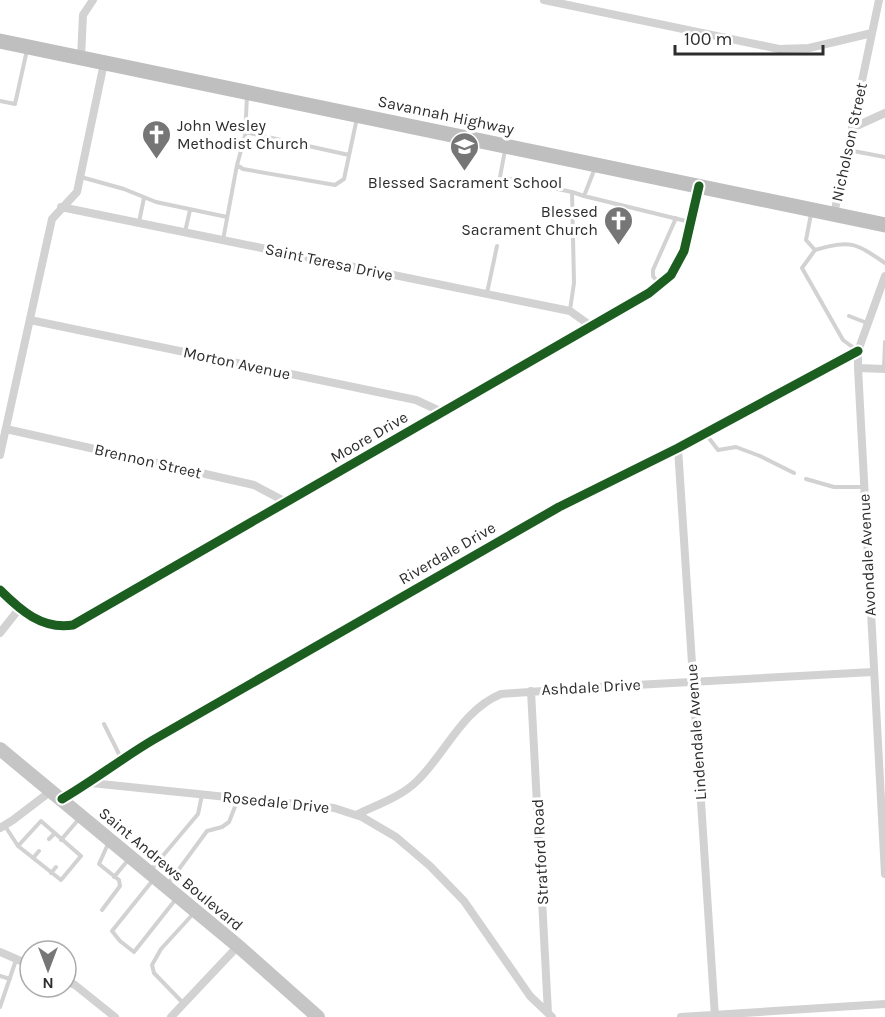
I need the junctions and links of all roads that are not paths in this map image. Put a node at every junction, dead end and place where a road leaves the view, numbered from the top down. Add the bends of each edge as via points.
1 (93, 0) edge
2 (544, 0) edge
3 (879, 0) edge
4 (873, 33) junction
5 (0, 41) edge
6 (28, 47) junction
7 (81, 58) junction
8 (104, 63) junction
9 (247, 92) junction
10 (0, 101) edge
11 (885, 113) edge
12 (358, 115) junction
13 (852, 128) junction
14 (245, 132) junction
15 (505, 146) junction
16 (848, 150) junction
17 (349, 155) junction
18 (885, 157) edge
19 (237, 165) junction
20 (597, 165) junction
21 (81, 177) junction
22 (699, 186) junction
23 (572, 192) junction
24 (584, 196) junction
25 (144, 198) junction
26 (62, 207) junction
27 (190, 210) junction
28 (812, 210) junction
29 (834, 214) junction
30 (227, 218) junction
31 (676, 218) junction
32 (691, 222) junction
33 (139, 223) junction
34 (885, 225) edge
35 (185, 232) junction
36 (223, 240) junction
37 (497, 246) dead end
38 (815, 250) junction
39 (885, 262) edge
40 (885, 278) edge
41 (660, 285) junction
42 (487, 294) junction
43 (570, 311) junction
44 (849, 316) dead end
45 (30, 320) junction
46 (867, 323) junction
47 (591, 326) junction
48 (885, 342) edge
49 (858, 351) junction
50 (858, 368) junction
51 (884, 369) edge
52 (442, 412) junction
53 (6, 429) junction
54 (705, 433) junction
55 (678, 448) junction
56 (0, 455) edge
57 (794, 473) dead end
58 (806, 479) dead end
59 (864, 487) junction
60 (286, 502) junction
61 (0, 590) edge
62 (19, 609) junction
63 (0, 633) edge
64 (873, 672) junction
65 (693, 682) junction
66 (531, 691) junction
67 (104, 724) dead end
68 (0, 749) edge
69 (121, 759) junction
70 (91, 783) junction
71 (202, 794) junction
72 (56, 795) junction
73 (239, 798) junction
74 (356, 815) junction
75 (81, 816) junction
76 (2, 826) edge
77 (55, 834) junction
78 (49, 839) dead end
79 (62, 840) junction
80 (110, 840) junction
81 (18, 846) junction
82 (72, 848) junction
83 (39, 851) dead end
84 (67, 853) dead end
85 (131, 857) junction
86 (33, 858) junction
87 (56, 867) dead end
88 (51, 873) junction
89 (885, 874) edge
90 (152, 875) junction
91 (114, 877) junction
92 (166, 886) junction
93 (178, 896) junction
94 (102, 910) dead end
95 (196, 911) junction
96 (238, 946) junction
97 (0, 952) edge
98 (17, 959) joint
99 (0, 976) edge
100 (10, 979) junction
101 (78, 987) edge
102 (184, 1004) junction
103 (885, 1004) edge
104 (0, 1008) edge
105 (550, 1015) edge
106 (715, 1016) edge
107 (115, 1017) edge
108 (171, 1017) edge
109 (318, 1017) edge
110 (681, 1017) edge

1 - 7 street via 83,15
2 - 4 street via 779,49 809,48
3 - 4 street, Nicholson Street
4 - 13 street, Nicholson Street
5 - 6 highway, Savannah Highway
6 - 7 highway, Savannah Highway
6 - 10 lane via 15,104
7 - 8 highway, Savannah Highway
8 - 9 highway, Savannah Highway
8 - 21 street
9 - 12 highway, Savannah Highway
9 - 14 lane
11 - 13 street
12 - 15 highway, Savannah Highway
12 - 17 lane
13 - 16 street, Nicholson Street
14 - 17 lane
14 - 19 lane
15 - 20 highway, Savannah Highway
15 - 23 lane via 500,177
16 - 18 lane
16 - 29 street, Nicholson Street
17 - 19 lane via 344,179 335,185
19 - 30 lane
20 - 22 highway, Savannah Highway
20 - 24 lane
21 - 25 lane
21 - 26 street via 77,192
22 - 28 highway, Savannah Highway
22 - 32 street, Moore Drive
23 - 24 lane
23 - 43 lane via 574,282
24 - 31 lane
25 - 27 lane
25 - 33 lane
26 - 33 street, Saint Teresa Drive
26 - 45 street via 52,219
27 - 30 lane
27 - 35 lane
28 - 29 highway, Savannah Highway
28 - 38 lane via 806,240
29 - 34 highway, Savannah Highway
30 - 36 lane
31 - 32 lane
31 - 41 lane via 653,270
32 - 41 street, Moore Drive via 684,251 671,275
33 - 35 street, Saint Teresa Drive
35 - 36 street, Saint Teresa Drive
36 - 42 street, Saint Teresa Drive
37 - 42 lane
38 - 39 lane via 842,243 860,246
38 - 49 lane via 802,268 843,340
40 - 46 street, Avondale Avenue
41 - 47 street, Moore Drive
42 - 43 street, Saint Teresa Drive
43 - 47 street, Saint Teresa Drive
44 - 46 lane
45 - 52 street, Morton Avenue via 416,400
45 - 53 street
46 - 49 street, Avondale Avenue
47 - 52 street, Moore Drive
48 - 51 lane
49 - 50 street, Avondale Avenue
49 - 54 street, Riverdale Drive
50 - 51 street
50 - 59 street, Avondale Avenue
52 - 60 street, Moore Drive
53 - 56 street
53 - 60 street, Brennon Street via 254,485
54 - 55 street, Riverdale Drive
54 - 57 lane via 718,450 736,447
55 - 65 street, Lindendale Avenue
55 - 69 street, Riverdale Drive via 559,507
58 - 59 lane via 834,486
59 - 64 street, Avondale Avenue
60 - 62 street, Moore Drive via 73,625 47,625
61 - 62 street, Moore Drive
62 - 63 street
64 - 65 street, Ashdale Drive
64 - 89 street, Avondale Avenue
65 - 66 street, Ashdale Drive
65 - 106 street, Lindendale Avenue
66 - 74 street, Ashdale Drive via 501,694 474,710 417,782
66 - 105 street, Stratford Road
67 - 69 lane
68 - 72 main road, Saint Andrews Boulevard
69 - 70 street, Riverdale Drive
70 - 71 street, Rosedale Drive
70 - 72 street, Riverdale Drive
71 - 73 street, Rosedale Drive
71 - 90 lane via 198,814
72 - 75 main road, Saint Andrews Boulevard
72 - 76 street, Riverdale Drive
73 - 74 street, Rosedale Drive via 334,808
73 - 92 lane via 229,822 207,831
74 - 105 street, Rosedale Drive via 396,837 464,901 530,996
75 - 79 lane
75 - 80 main road, Saint Andrews Boulevard
76 - 81 lane
77 - 78 lane
77 - 79 lane
77 - 81 lane via 41,822
79 - 82 lane
80 - 85 main road, Saint Andrews Boulevard
80 - 91 lane via 99,862
81 - 86 lane
82 - 84 lane
82 - 88 lane via 81,856 61,880
83 - 86 lane
85 - 90 main road, Saint Andrews Boulevard
85 - 91 lane
86 - 88 lane
87 - 88 lane
90 - 92 main road, Saint Andrews Boulevard
90 - 93 lane via 112,931 120,941 134,952
91 - 94 lane via 120,886
92 - 93 main road, Saint Andrews Boulevard
93 - 95 main road, Saint Andrews Boulevard
95 - 96 main road, Saint Andrews Boulevard
95 - 102 lane via 161,949 152,965 154,973
96 - 102 street
96 - 109 main road, Saint Andrews Boulevard
97 - 98 street
98 - 100 lane
99 - 100 lane
100 - 104 lane
101 - 107 street
102 - 108 street
103 - 106 street
106 - 110 street

